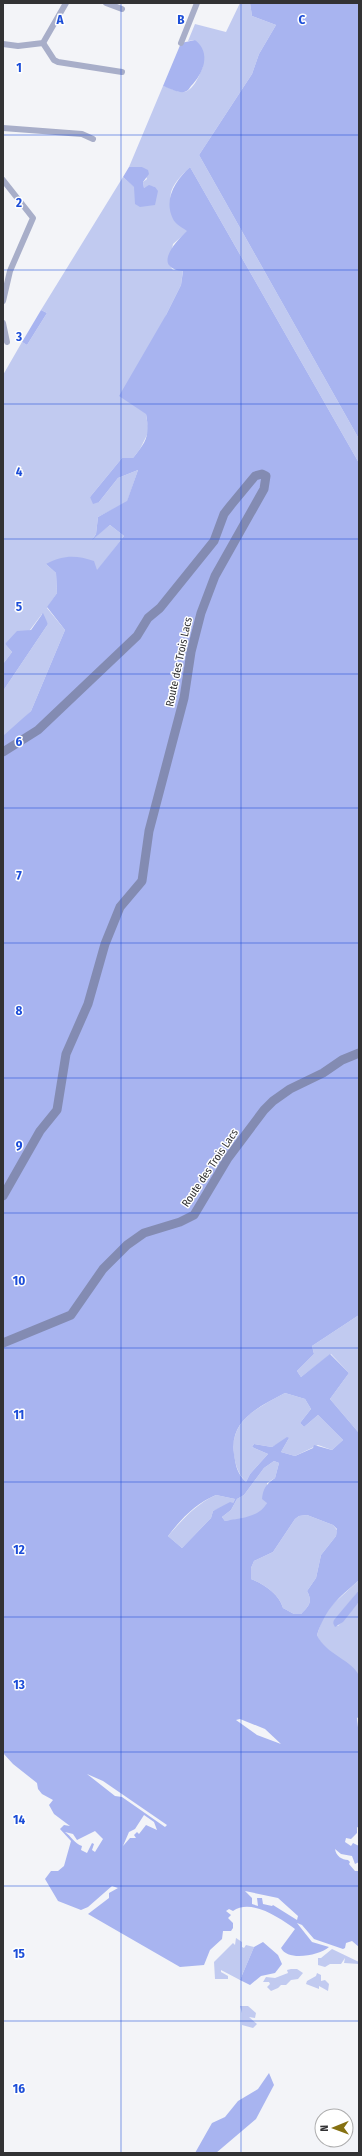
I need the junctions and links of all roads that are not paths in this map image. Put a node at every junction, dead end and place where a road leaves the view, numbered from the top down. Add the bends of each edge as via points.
1 (66, 3) edge
2 (106, 3) edge
3 (198, 3) edge
4 (122, 8) dead end
5 (43, 43) junction
6 (181, 43) dead end
7 (3, 44) edge
8 (122, 72) dead end
9 (3, 128) edge
10 (93, 139) dead end
11 (3, 180) edge
12 (3, 301) edge
13 (3, 323) edge
14 (7, 342) dead end
15 (3, 752) edge
16 (359, 1053) edge
17 (3, 1196) edge
18 (3, 1343) edge

1 - 5 street
2 - 4 street
3 - 6 street
5 - 7 street via 18,46
5 - 8 street via 58,62
9 - 10 street via 82,134
11 - 12 street via 33,218 10,271
13 - 14 street
15 - 17 street, Route des Trois Lacs via 38,730 122,652 214,541 224,514 231,504 255,476 266,476 264,489 216,576 201,613 191,652 182,708 149,830 142,881 120,907 107,938 88,1004 66,1054 57,1110 40,1131
16 - 18 street, Route des Trois Lacs via 342,1060 273,1101 228,1158 194,1215 144,1233 127,1244 103,1269 71,1315

